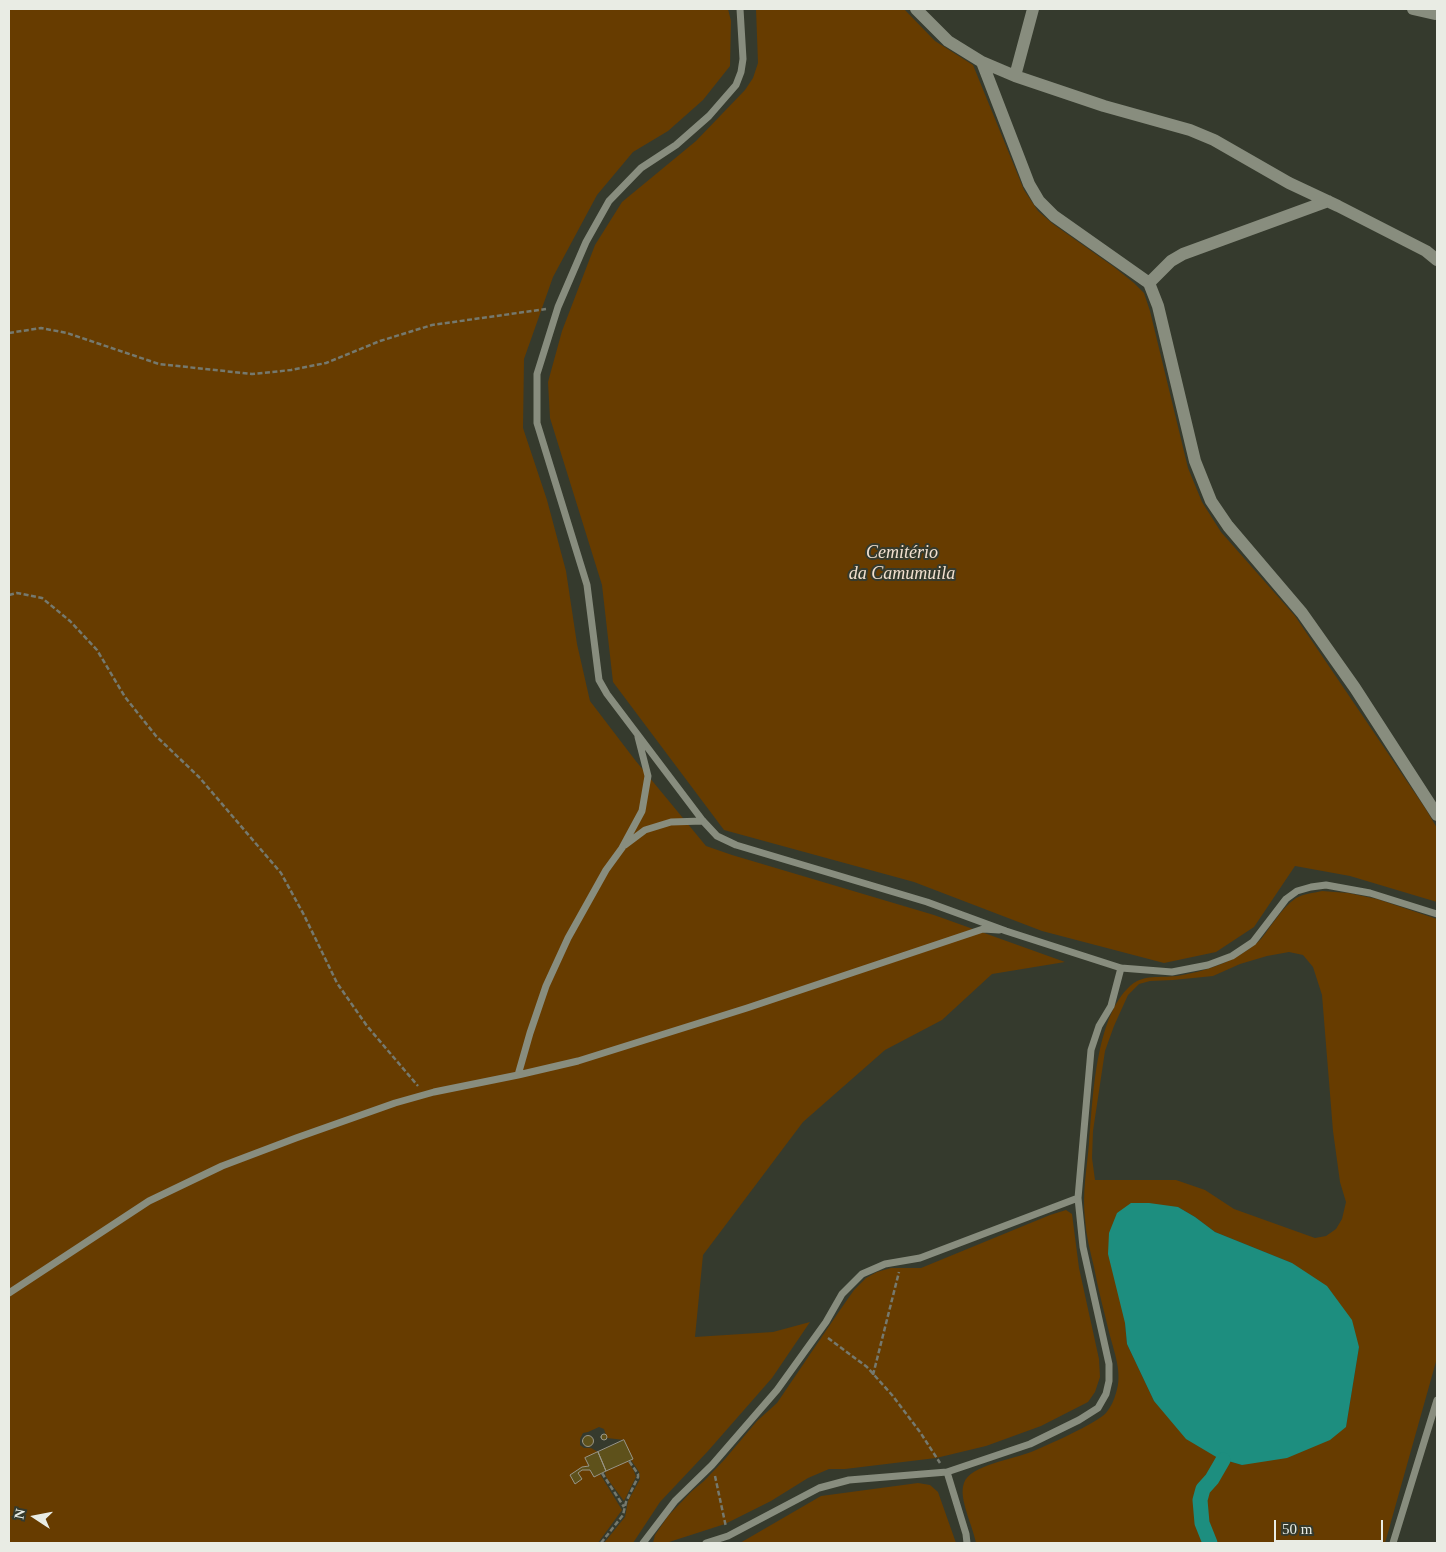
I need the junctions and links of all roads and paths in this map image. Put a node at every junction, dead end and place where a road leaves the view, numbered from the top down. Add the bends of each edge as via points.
1 (740, 9) edge
2 (916, 9) edge
3 (1033, 9) edge
4 (1413, 9) edge
5 (1435, 14) edge
6 (982, 62) junction
7 (1015, 76) junction
8 (1328, 202) junction
9 (1437, 260) edge
10 (1149, 283) junction
11 (558, 307) junction
12 (9, 333) edge
13 (9, 595) edge
14 (637, 734) junction
15 (1437, 815) edge
16 (703, 821) junction
17 (622, 848) junction
18 (1437, 914) edge
19 (1006, 931) junction
20 (1121, 968) junction
21 (518, 1075) junction
22 (425, 1095) junction
23 (1078, 1198) junction
24 (901, 1261) junction
25 (9, 1293) edge
26 (819, 1331) junction
27 (873, 1375) junction
28 (1437, 1400) edge
29 (629, 1461) dead end
30 (712, 1465) junction
31 (947, 1472) junction
32 (602, 1473) dead end
33 (624, 1506) junction
34 (728, 1536) junction
35 (601, 1543) edge
36 (643, 1543) edge
37 (706, 1543) edge
38 (967, 1543) edge
39 (1393, 1543) edge

1 - 11 lane via 743,59 736,84 709,116 676,145 641,168 609,202 586,242
2 - 6 street via 948,41
3 - 7 street
4 - 5 street
6 - 7 street
6 - 10 street via 1029,184 1039,201 1054,216
7 - 8 street via 1190,130
8 - 9 street via 1426,251
8 - 10 street via 1183,254
10 - 15 street via 1158,306 1195,461 1211,501 1228,526 1302,613
11 - 12 path via 432,325 326,363 252,374 159,364 67,333 41,328
11 - 14 lane via 537,374 537,423 587,585 599,680
13 - 22 path via 17,593 42,598 70,621 97,650 124,697 156,736 199,777 281,874 337,984 367,1026
14 - 16 lane
14 - 17 lane via 648,776 642,811
16 - 17 lane via 671,822 644,830
16 - 19 lane via 718,836 736,845 927,902
17 - 21 lane via 606,870 564,946 546,986
18 - 20 lane via 1370,893 1326,885 1311,887 1286,899 1253,942 1232,956 1208,965 1172,972
19 - 20 lane
19 - 21 lane via 982,929 747,1008 578,1061
20 - 23 lane via 1111,1006 1099,1026 1091,1050
21 - 22 lane
22 - 25 lane via 222,1166 149,1201
23 - 24 lane via 920,1258
23 - 31 lane via 1083,1247 1109,1364 1106,1394 1098,1408 1079,1420 1030,1444
24 - 26 lane via 884,1264 862,1274 842,1294
24 - 27 path
26 - 27 path
26 - 30 lane via 777,1390
27 - 31 path via 892,1395
28 - 39 lane
29 - 33 path via 638,1477
30 - 34 path
30 - 36 lane via 675,1501
31 - 34 lane via 850,1480 819,1488
31 - 38 lane
32 - 33 path
33 - 35 path via 623,1515
34 - 37 lane

